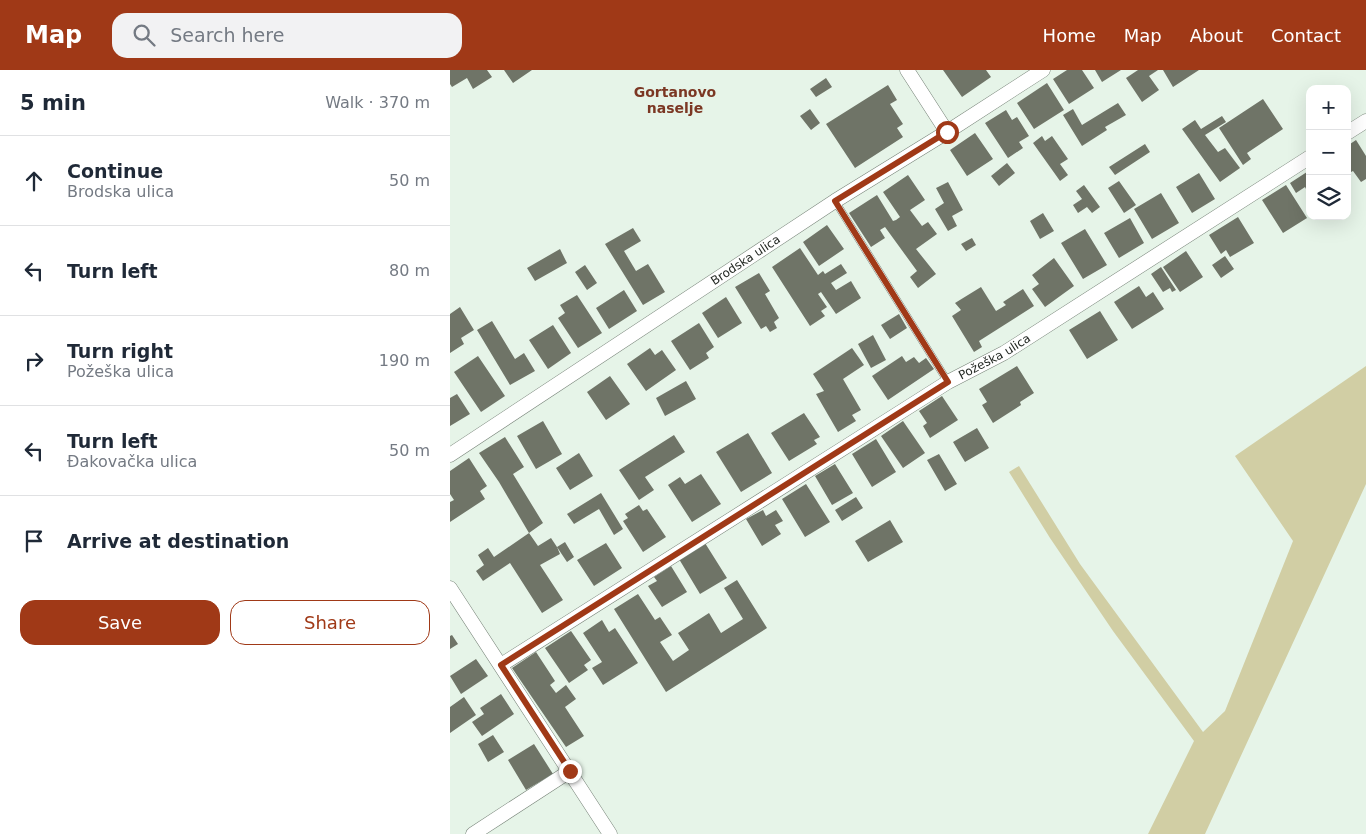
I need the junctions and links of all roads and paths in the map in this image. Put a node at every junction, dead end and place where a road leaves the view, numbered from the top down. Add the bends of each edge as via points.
1 (907, 70) edge
2 (1043, 70) edge
3 (1366, 121) edge
4 (1351, 130) edge
5 (947, 132) junction
6 (1306, 160) edge
7 (835, 201) junction
8 (948, 382) junction
9 (450, 454) edge
10 (450, 588) edge
11 (501, 665) junction
12 (570, 771) junction
13 (473, 834) edge
14 (610, 834) edge

1 - 5 street
2 - 5 street, Brodska ulica
3 - 4 street
5 - 7 street, Brodska ulica
6 - 8 street, Požeška ulica via 1004,353
7 - 8 lane
7 - 9 street, Brodska ulica
8 - 11 street, Požeška ulica
10 - 11 street
11 - 12 street
12 - 13 street
12 - 14 street

